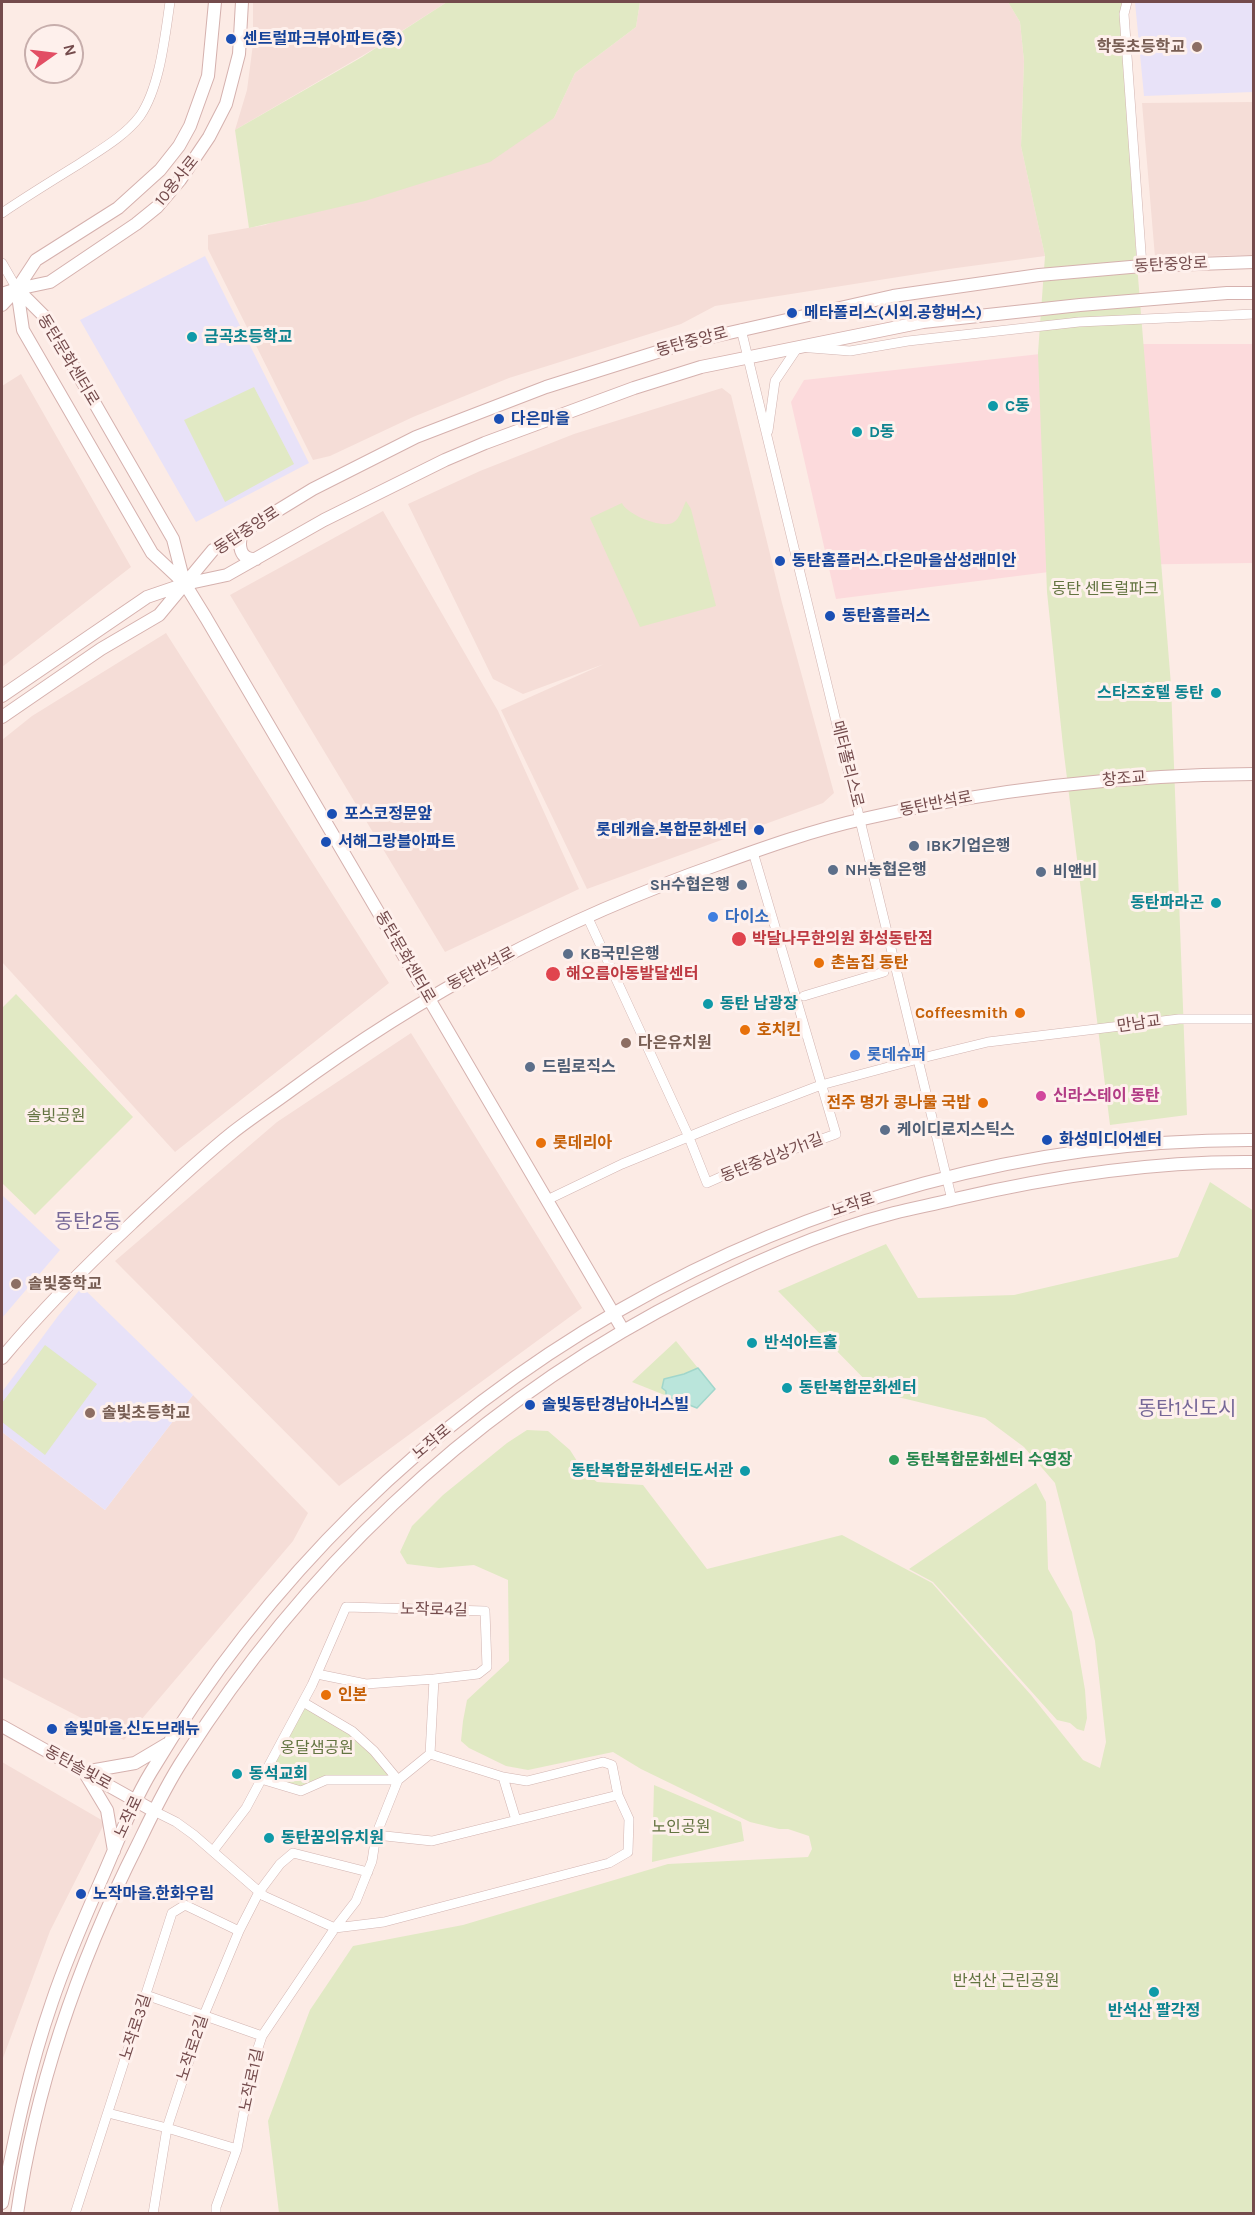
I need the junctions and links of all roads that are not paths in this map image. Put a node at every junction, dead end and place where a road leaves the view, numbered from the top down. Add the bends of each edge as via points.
1 (170, 2) edge
2 (215, 2) edge
3 (242, 2) edge
4 (1127, 2) edge
5 (2, 213) edge
6 (1254, 262) edge
7 (2, 263) edge
8 (1142, 266) junction
9 (17, 289) junction
10 (1254, 293) edge
11 (2, 294) edge
12 (2, 304) edge
13 (1254, 314) edge
14 (741, 329) junction
15 (798, 347) junction
16 (748, 357) junction
17 (767, 436) junction
18 (242, 532) junction
19 (256, 559) junction
20 (185, 584) junction
21 (2, 696) edge
22 (2, 717) edge
23 (1254, 774) edge
24 (1070, 785) joint
25 (860, 819) junction
26 (753, 852) junction
27 (587, 916) junction
28 (884, 972) dead end
29 (804, 996) dead end
30 (428, 997) junction
31 (1254, 1019) edge
32 (918, 1059) junction
33 (821, 1085) junction
34 (688, 1136) junction
35 (1254, 1140) edge
36 (1254, 1161) edge
37 (947, 1177) junction
38 (888, 1194) junction
39 (547, 1200) junction
40 (952, 1200) junction
41 (892, 1213) junction
42 (674, 1280) junction
43 (683, 1298) junction
44 (613, 1313) junction
45 (623, 1330) junction
46 (556, 1349) junction
47 (2, 1358) edge
48 (566, 1366) junction
49 (317, 1674) junction
50 (434, 1679) junction
51 (303, 1702) junction
52 (2, 1726) edge
53 (169, 1743) junction
54 (430, 1754) junction
55 (184, 1756) junction
56 (84, 1772) junction
57 (503, 1777) junction
58 (261, 1779) junction
59 (398, 1780) junction
60 (618, 1795) junction
61 (136, 1801) junction
62 (154, 1811) junction
63 (516, 1820) junction
64 (376, 1835) junction
65 (114, 1851) junction
66 (213, 1851) junction
67 (130, 1860) junction
68 (368, 1872) junction
69 (259, 1892) junction
70 (334, 1928) junction
71 (239, 1931) junction
72 (146, 1995) junction
73 (204, 2015) junction
74 (262, 2036) junction
75 (108, 2113) junction
76 (167, 2128) junction
77 (237, 2150) junction
78 (2, 2203) edge
79 (17, 2214) edge
80 (75, 2214) edge
81 (153, 2214) edge
82 (216, 2214) edge

1 - 5 street via 151,95 140,116 97,152
2 - 9 street, 10용사로 via 208,76 179,146 160,170 118,208 36,261
3 - 9 street, 10용사로 via 234,78 215,128 189,169 157,207 136,224 50,282
4 - 8 street via 1124,14
6 - 8 street, 동탄중앙로
7 - 9 street
8 - 14 street, 동탄중앙로 via 954,286
9 - 11 street, 10용사로
9 - 12 street, 10용사로
9 - 20 street, 동탄문화센터로 via 45,317 173,539
9 - 20 street, 동탄문화센터로 via 23,330 152,553
10 - 15 street, 동탄중앙로 via 1080,305 923,322
13 - 15 street, 동탄중앙로 via 1079,321 850,351
14 - 16 street, 메타폴리스로
14 - 18 street, 동탄중앙로 via 546,387 416,437 313,489
15 - 16 street, 동탄중앙로
15 - 17 street via 776,381
16 - 17 street, 메타폴리스로
16 - 19 street, 동탄중앙로 via 634,388 485,443 380,492
17 - 25 street, 메타폴리스로
18 - 19 street via 240,550 249,560
18 - 20 street, 동탄중앙로 via 213,550
19 - 20 street, 동탄중앙로 via 227,575
20 - 21 street, 동탄중앙로 via 147,597
20 - 22 street, 동탄중앙로 via 159,615 101,649
20 - 30 street, 동탄문화센터로
23 - 24 street, 창조교 via 1179,774
24 - 25 street, 동탄반석로 via 970,797
25 - 26 street, 동탄반석로
25 - 32 street, 메타폴리스로
26 - 27 street, 동탄반석로
26 - 33 street, 동탄중심상가1길
27 - 30 street, 동탄반석로
27 - 34 street, 동탄중심상가1길
28 - 29 street
30 - 39 street, 동탄문화센터로
30 - 47 street, 동탄반석로 via 233,1132 79,1273
31 - 32 street, 만남교 via 1179,1019 988,1042
32 - 33 street, 만남교
32 - 37 street, 메타폴리스로
33 - 34 street, 만남교
33 - 34 street, 동탄중심상가1길 via 836,1134 707,1183
34 - 39 street, 만남교
35 - 37 street, 노작로 via 1116,1147 1031,1159
36 - 40 street, 노작로 via 1117,1169 1029,1182
37 - 38 street, 노작로
37 - 40 street, 메타폴리스로
38 - 41 street via 896,1202
38 - 42 street, 노작로 via 810,1219
39 - 44 street, 동탄문화센터로
40 - 41 street, 노작로
41 - 43 street, 노작로 via 806,1243
42 - 43 street via 674,1293
42 - 44 street, 노작로
43 - 45 street, 노작로
44 - 45 street, 동탄문화센터로
44 - 46 street, 노작로
45 - 48 street, 노작로
46 - 48 street via 567,1354
46 - 53 street, 노작로 via 454,1424 340,1527 262,1615
48 - 55 street, 노작로 via 451,1451 361,1534 244,1670
49 - 50 street, 노작로4길 via 366,1684
49 - 50 street, 노작로4길 via 346,1607 485,1611 487,1667 478,1674
49 - 51 street, 노작로4길
50 - 54 street
51 - 58 street, 노작로4길
51 - 59 street via 352,1731
52 - 56 street, 동탄솔빛로
53 - 55 street via 172,1757
53 - 56 street via 135,1763
53 - 61 street, 노작로
54 - 57 street
54 - 59 street
55 - 62 street, 노작로
56 - 61 street, 동탄솔빛로
56 - 65 street via 107,1810
57 - 60 street via 527,1781 603,1762 612,1765
57 - 63 street
58 - 59 street via 302,1791 326,1780
58 - 66 street, 노작로4길 via 246,1809
59 - 64 street
60 - 63 street
60 - 70 street via 629,1819 628,1852 609,1863 384,1922
61 - 62 street, 동탄솔빛로
61 - 65 street, 노작로
62 - 66 street via 176,1822
62 - 67 street, 노작로
63 - 64 street via 432,1841
64 - 68 street
65 - 67 street via 119,1845 126,1846
65 - 78 street, 노작로 via 50,2006 23,2103
66 - 69 street
67 - 79 street, 노작로 via 96,1934 58,2035
68 - 69 street via 293,1853
68 - 70 street via 356,1901
69 - 70 street
69 - 71 street, 노작로2길
70 - 74 street, 노작로1길
71 - 72 street, 노작로3길 via 185,1905 172,1913
71 - 73 street, 노작로2길
72 - 73 street
72 - 75 street, 노작로3길
73 - 74 street
73 - 76 street, 노작로2길
74 - 77 street, 노작로1길
75 - 76 street
75 - 80 street, 노작로3길
76 - 77 street
76 - 81 street, 노작로2길
77 - 82 street, 노작로1길

